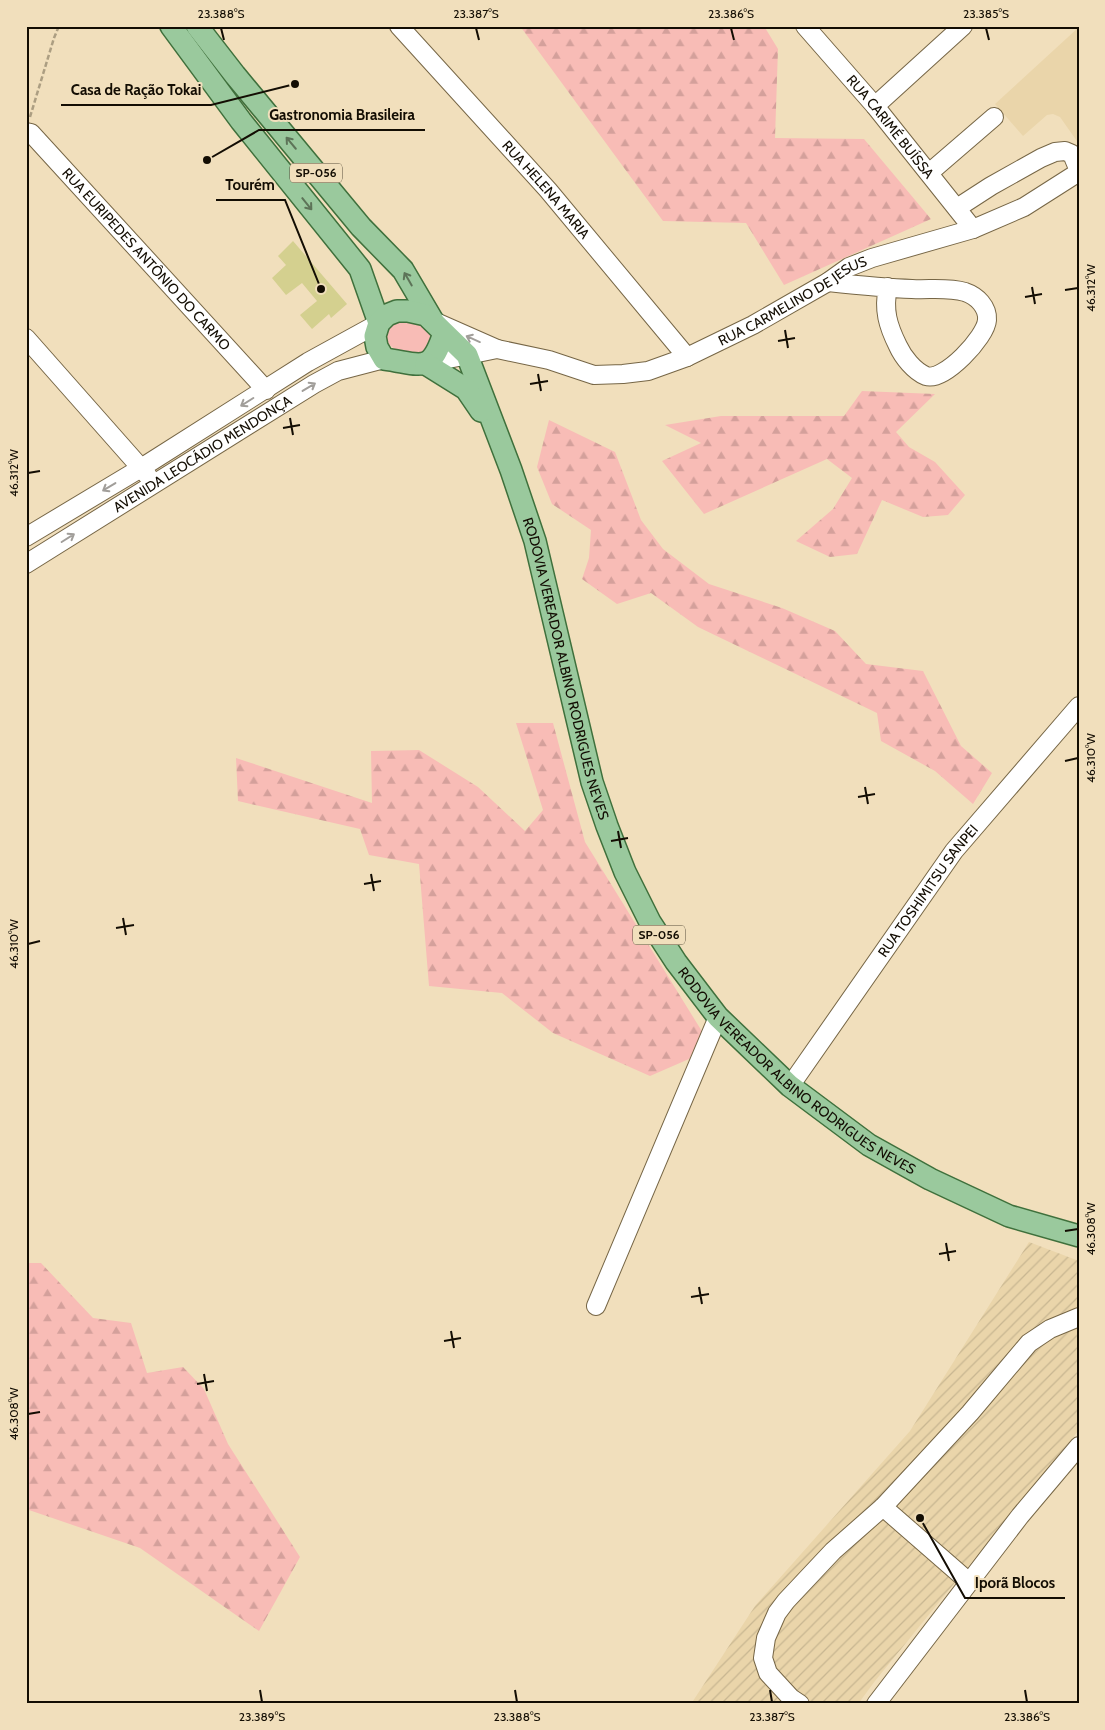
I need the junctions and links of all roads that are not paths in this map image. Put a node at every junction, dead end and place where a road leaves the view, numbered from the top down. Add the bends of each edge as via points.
1 (171, 26) edge
2 (197, 26) edge
3 (399, 26) edge
4 (806, 26) edge
5 (963, 26) edge
6 (875, 106) junction
7 (994, 117) dead end
8 (28, 127) edge
9 (1079, 171) edge
10 (929, 173) junction
11 (957, 208) junction
12 (973, 229) junction
13 (828, 282) junction
14 (888, 288) junction
15 (379, 323) junction
16 (438, 327) junction
17 (26, 338) edge
18 (497, 349) junction
19 (467, 355) junction
20 (687, 357) junction
21 (384, 359) junction
22 (425, 364) junction
23 (266, 390) junction
24 (497, 434) junction
25 (141, 468) junction
26 (154, 484) junction
27 (26, 537) edge
28 (26, 564) edge
29 (1079, 706) edge
30 (718, 1017) junction
31 (790, 1086) junction
32 (1079, 1236) edge
33 (596, 1306) dead end
34 (1079, 1317) edge
35 (1079, 1446) edge
36 (883, 1507) junction
37 (969, 1582) junction
38 (800, 1704) edge
39 (876, 1704) edge

1 -> 15 main road via 241,122 360,269
16 -> 2 main road, RODOVIA VEREADOR ALBINO RODRIGUES NEVES / SP-056 via 403,270 361,227
3 - 20 street, RUA HELENA MARIA via 548,190
4 - 6 street, RUA CARIMÉ BUÍSSA
5 - 6 street
6 - 10 street, RUA CARIMÉ BUÍSSA
7 - 10 street
8 - 23 street, RUA EURIPEDES ANTÔNIO DO CARMO via 30,133
9 - 11 street via 1072,154 1055,152
9 - 12 street, RUA CARMELINO DE JESUS via 1024,207
10 - 11 street, RUA CARIMÉ BUÍSSA
11 - 12 street, RUA CARIMÉ BUÍSSA
12 - 13 street, RUA CARMELINO DE JESUS via 872,258 849,267
13 - 14 street
13 - 20 street, RUA CARMELINO DE JESUS via 753,325
14 - 14 street via 967,292 985,308 987,320 980,337 957,362 938,376 928,376 916,370 889,328 885,312
15 - 16 main road via 387,315 408,311 426,315
15 - 21 main road via 375,336
15 - 23 street, AVENIDA LEOCÁDIO MENDONÇA
18 -> 16 street, RUA CARMELINO DE JESUS
16 - 19 main road, RODOVIA VEREADOR ALBINO RODRIGUES NEVES / SP-056
16 - 22 main road via 437,353 432,361
17 - 25 street
18 - 19 street, RUA CARMELINO DE JESUS
18 - 20 street, RUA CARMELINO DE JESUS via 549,360 594,375 648,371
19 - 22 street, RUA CARMELINO DE JESUS
19 - 24 main road, RODOVIA VEREADOR ALBINO RODRIGUES NEVES / SP-056
21 - 22 main road
26 -> 21 street, AVENIDA LEOCÁDIO MENDONÇA via 314,384 338,371
22 - 24 main road via 466,389
23 -> 25 street, AVENIDA LEOCÁDIO MENDONÇA
24 - 30 main road, RODOVIA VEREADOR ALBINO RODRIGUES NEVES / SP-056 via 535,542 592,782 607,826 650,922
25 - 26 street
25 -> 27 street, AVENIDA LEOCÁDIO MENDONÇA
28 -> 26 street, AVENIDA LEOCÁDIO MENDONÇA
29 - 31 street, RUA TOSHIMITSU SANPEI via 954,850
30 - 31 main road, RODOVIA VEREADOR ALBINO RODRIGUES NEVES / SP-056
30 - 33 street
31 - 32 main road, RODOVIA VEREADOR ALBINO RODRIGUES NEVES / SP-056 via 869,1145 930,1179 1010,1216
34 - 36 street via 1050,1329 1029,1343
35 - 37 street
36 - 37 street
36 - 38 street via 833,1551 786,1601 766,1638 766,1669
37 - 39 street

